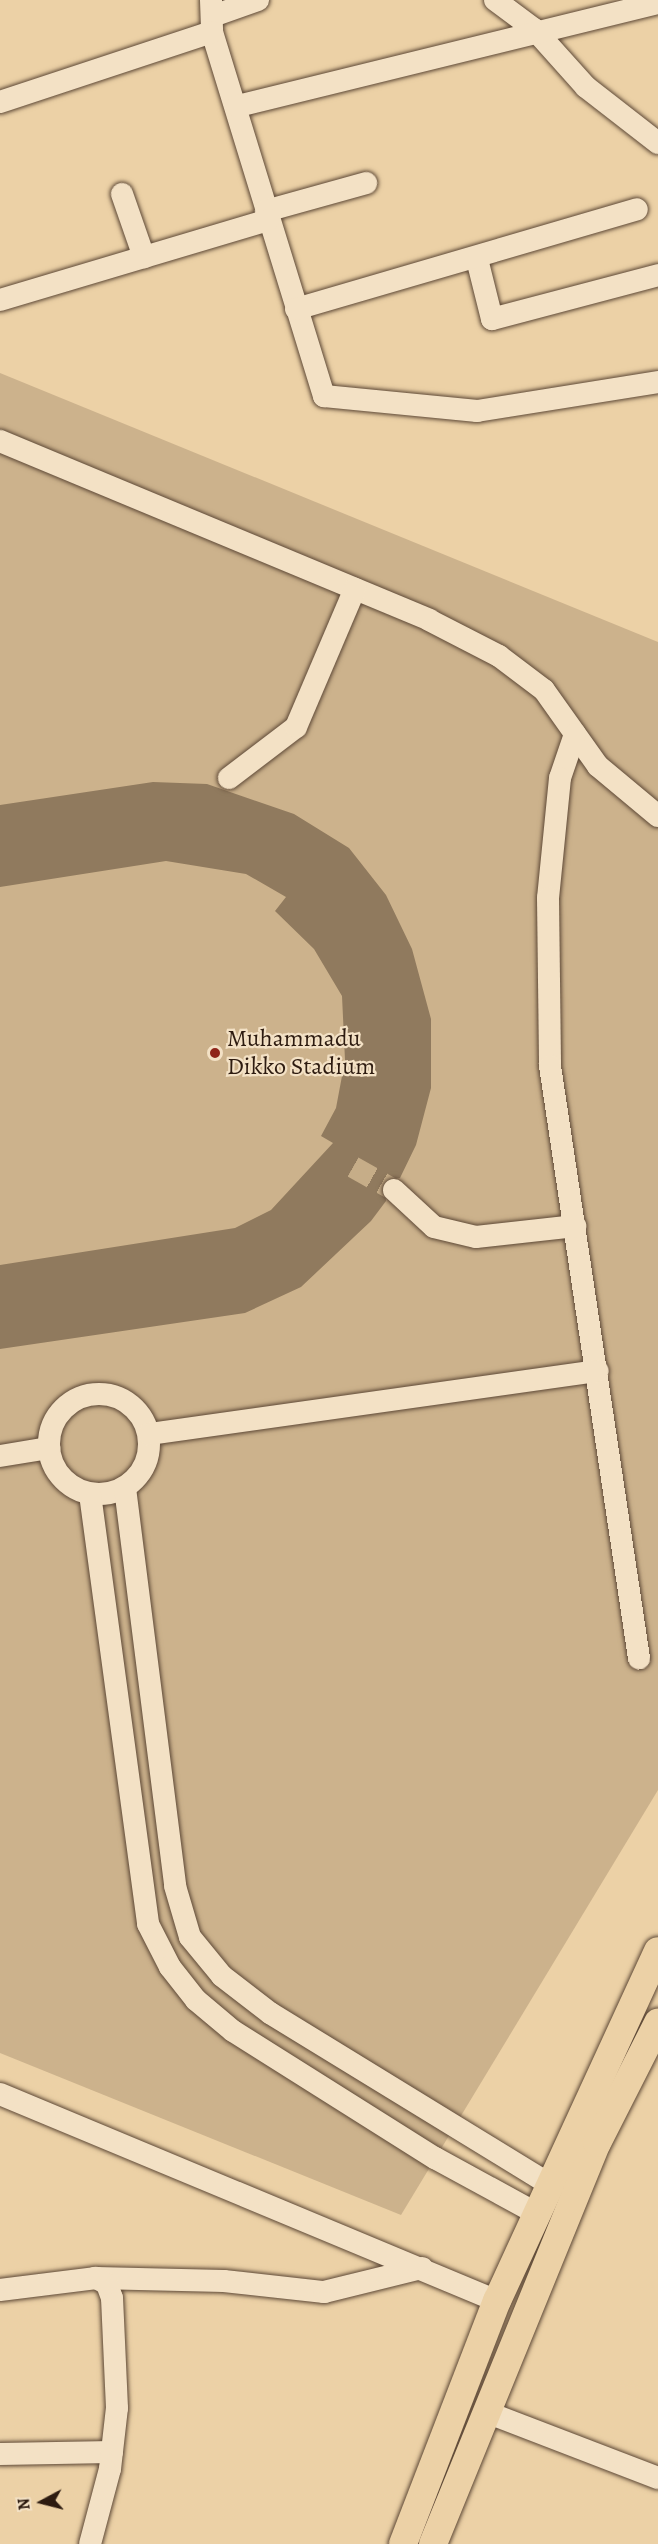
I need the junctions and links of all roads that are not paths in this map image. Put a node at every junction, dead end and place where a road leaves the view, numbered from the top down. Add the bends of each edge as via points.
1 (258, 0) edge
2 (495, 0) edge
3 (658, 3) edge
4 (212, 16) edge
5 (534, 29) junction
6 (0, 102) edge
7 (238, 106) junction
8 (658, 143) edge
9 (366, 183) dead end
10 (122, 194) dead end
11 (637, 209) dead end
12 (267, 216) junction
13 (144, 257) junction
14 (477, 259) junction
15 (658, 275) edge
16 (0, 300) edge
17 (296, 309) junction
18 (658, 381) edge
19 (0, 441) edge
20 (355, 589) junction
21 (575, 734) junction
22 (229, 778) dead end
23 (658, 816) edge
24 (394, 1190) tunnel mouth
25 (575, 1226) junction
26 (598, 1371) junction
27 (149, 1434) junction
28 (49, 1448) junction
29 (0, 1456) edge
30 (125, 1488) junction
31 (90, 1494) junction
32 (639, 1658) dead end
33 (658, 1951) edge
34 (658, 2023) edge
35 (0, 2094) edge
36 (549, 2184) junction
37 (536, 2213) junction
38 (422, 2268) junction
39 (96, 2278) junction
40 (0, 2290) edge
41 (497, 2301) junction
42 (486, 2412) junction
43 (112, 2452) junction
44 (0, 2454) edge
45 (658, 2478) edge
46 (90, 2544) edge
47 (403, 2544) edge
48 (433, 2544) edge

1 - 4 street
2 - 5 street
3 - 5 street
4 - 6 street
4 - 7 street
5 - 7 street
5 - 8 street via 586,87
7 - 12 street
9 - 12 street
10 - 13 street
11 - 14 street
12 - 13 street
12 - 17 street
13 - 16 street
14 - 15 street via 492,319
14 - 17 street
17 - 18 street via 319,387 331,400 477,411
19 - 20 street
20 - 21 street via 499,656 544,690
20 - 22 street via 296,726
21 - 23 street via 598,766
21 - 25 street via 560,778 546,970 550,1066
24 - 25 street via 434,1227 476,1237
25 - 26 street
26 - 27 street
26 - 32 street
27 - 28 street via 129,1403 94,1393 60,1412
27 - 30 street via 142,1470
28 - 29 street
28 - 31 street via 66,1483
30 - 31 street
30 - 36 street via 176,1886 190,1937 222,1976 270,2013
31 - 37 street via 148,1924 170,1967 196,2000 233,2031 435,2158
33 - 36 main road
34 - 42 main road via 597,2143
35 - 38 street
36 - 37 main road
37 - 41 main road
38 - 39 street via 324,2292 224,2281
38 - 41 street
39 - 40 street
39 - 43 street via 107,2284 112,2298 117,2408
41 - 47 main road
42 - 45 street
42 - 48 main road
43 - 44 street
43 - 46 street

